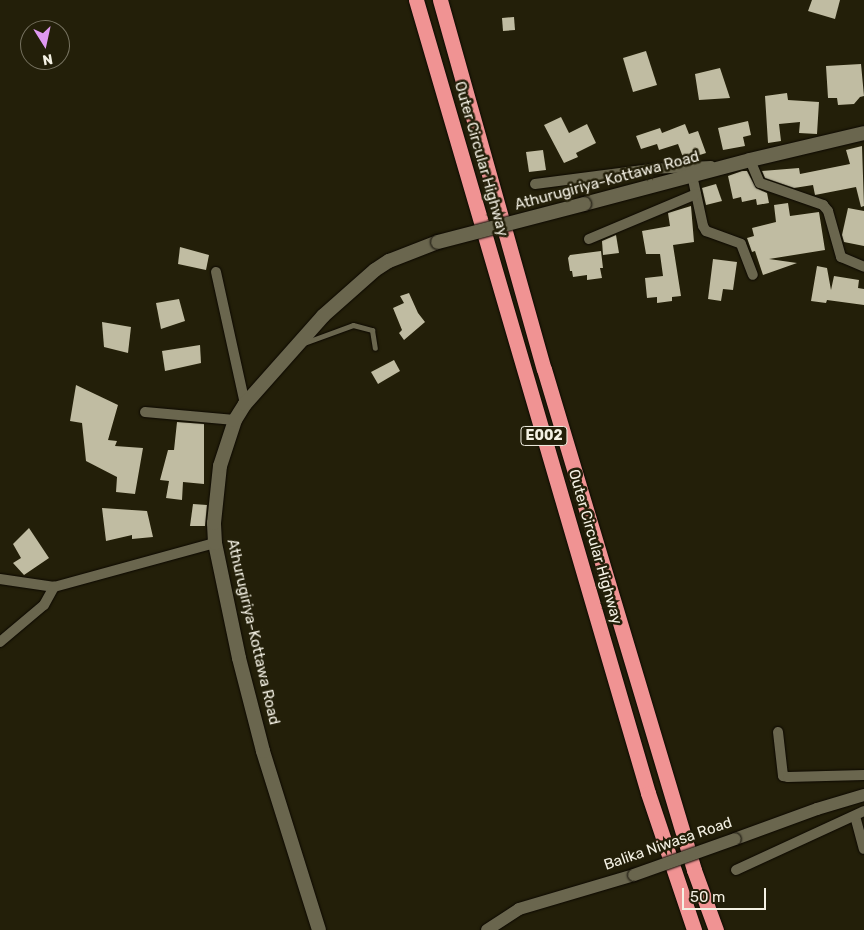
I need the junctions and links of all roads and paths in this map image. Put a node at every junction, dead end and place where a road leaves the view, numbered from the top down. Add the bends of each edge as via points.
1 (416, 0) edge
2 (440, 0) edge
3 (864, 133) edge
4 (750, 160) junction
5 (727, 166) junction
6 (692, 175) junction
7 (535, 184) dead end
8 (696, 194) junction
9 (589, 239) dead end
10 (864, 268) edge
11 (216, 272) dead end
12 (753, 275) dead end
13 (293, 348) junction
14 (375, 348) dead end
15 (245, 404) junction
16 (145, 412) dead end
17 (235, 420) junction
18 (215, 543) junction
19 (0, 579) edge
20 (54, 587) junction
21 (0, 642) edge
22 (778, 732) dead end
23 (864, 775) edge
24 (864, 795) edge
25 (860, 814) edge
26 (864, 849) edge
27 (736, 870) dead end
28 (319, 930) edge
29 (487, 930) edge
30 (694, 930) edge
31 (716, 930) edge

1 - 30 highway, Outer Circular Highway / E002 via 646,784
2 - 31 highway, Outer Circular Highway / E002 via 544,369 691,861
3 - 4 main road, Athurugiriya-Kottawa Road
4 - 5 main road, Athurugiriya-Kottawa Road
4 - 10 street via 760,183 823,205 828,211 841,257
5 - 6 main road, Athurugiriya-Kottawa Road
5 - 7 street via 651,169
6 - 8 street
6 - 13 main road, Athurugiriya-Kottawa Road, bridge via 438,242 389,261 323,316
8 - 9 street
8 - 12 street via 706,231 741,244
11 - 15 street
13 - 14 lane via 353,325 372,330
13 - 15 main road, Athurugiriya-Kottawa Road
15 - 17 main road, Athurugiriya-Kottawa Road
16 - 17 street
17 - 18 main road, Athurugiriya-Kottawa Road via 220,466
18 - 20 street
18 - 28 main road, Athurugiriya-Kottawa Road via 239,658 263,750
19 - 20 street
20 - 21 street via 44,605
22 - 23 street via 783,776
24 - 29 street, Balika Niwasa Road, bridge via 816,809 634,875 519,909
25 - 26 street
25 - 27 street

